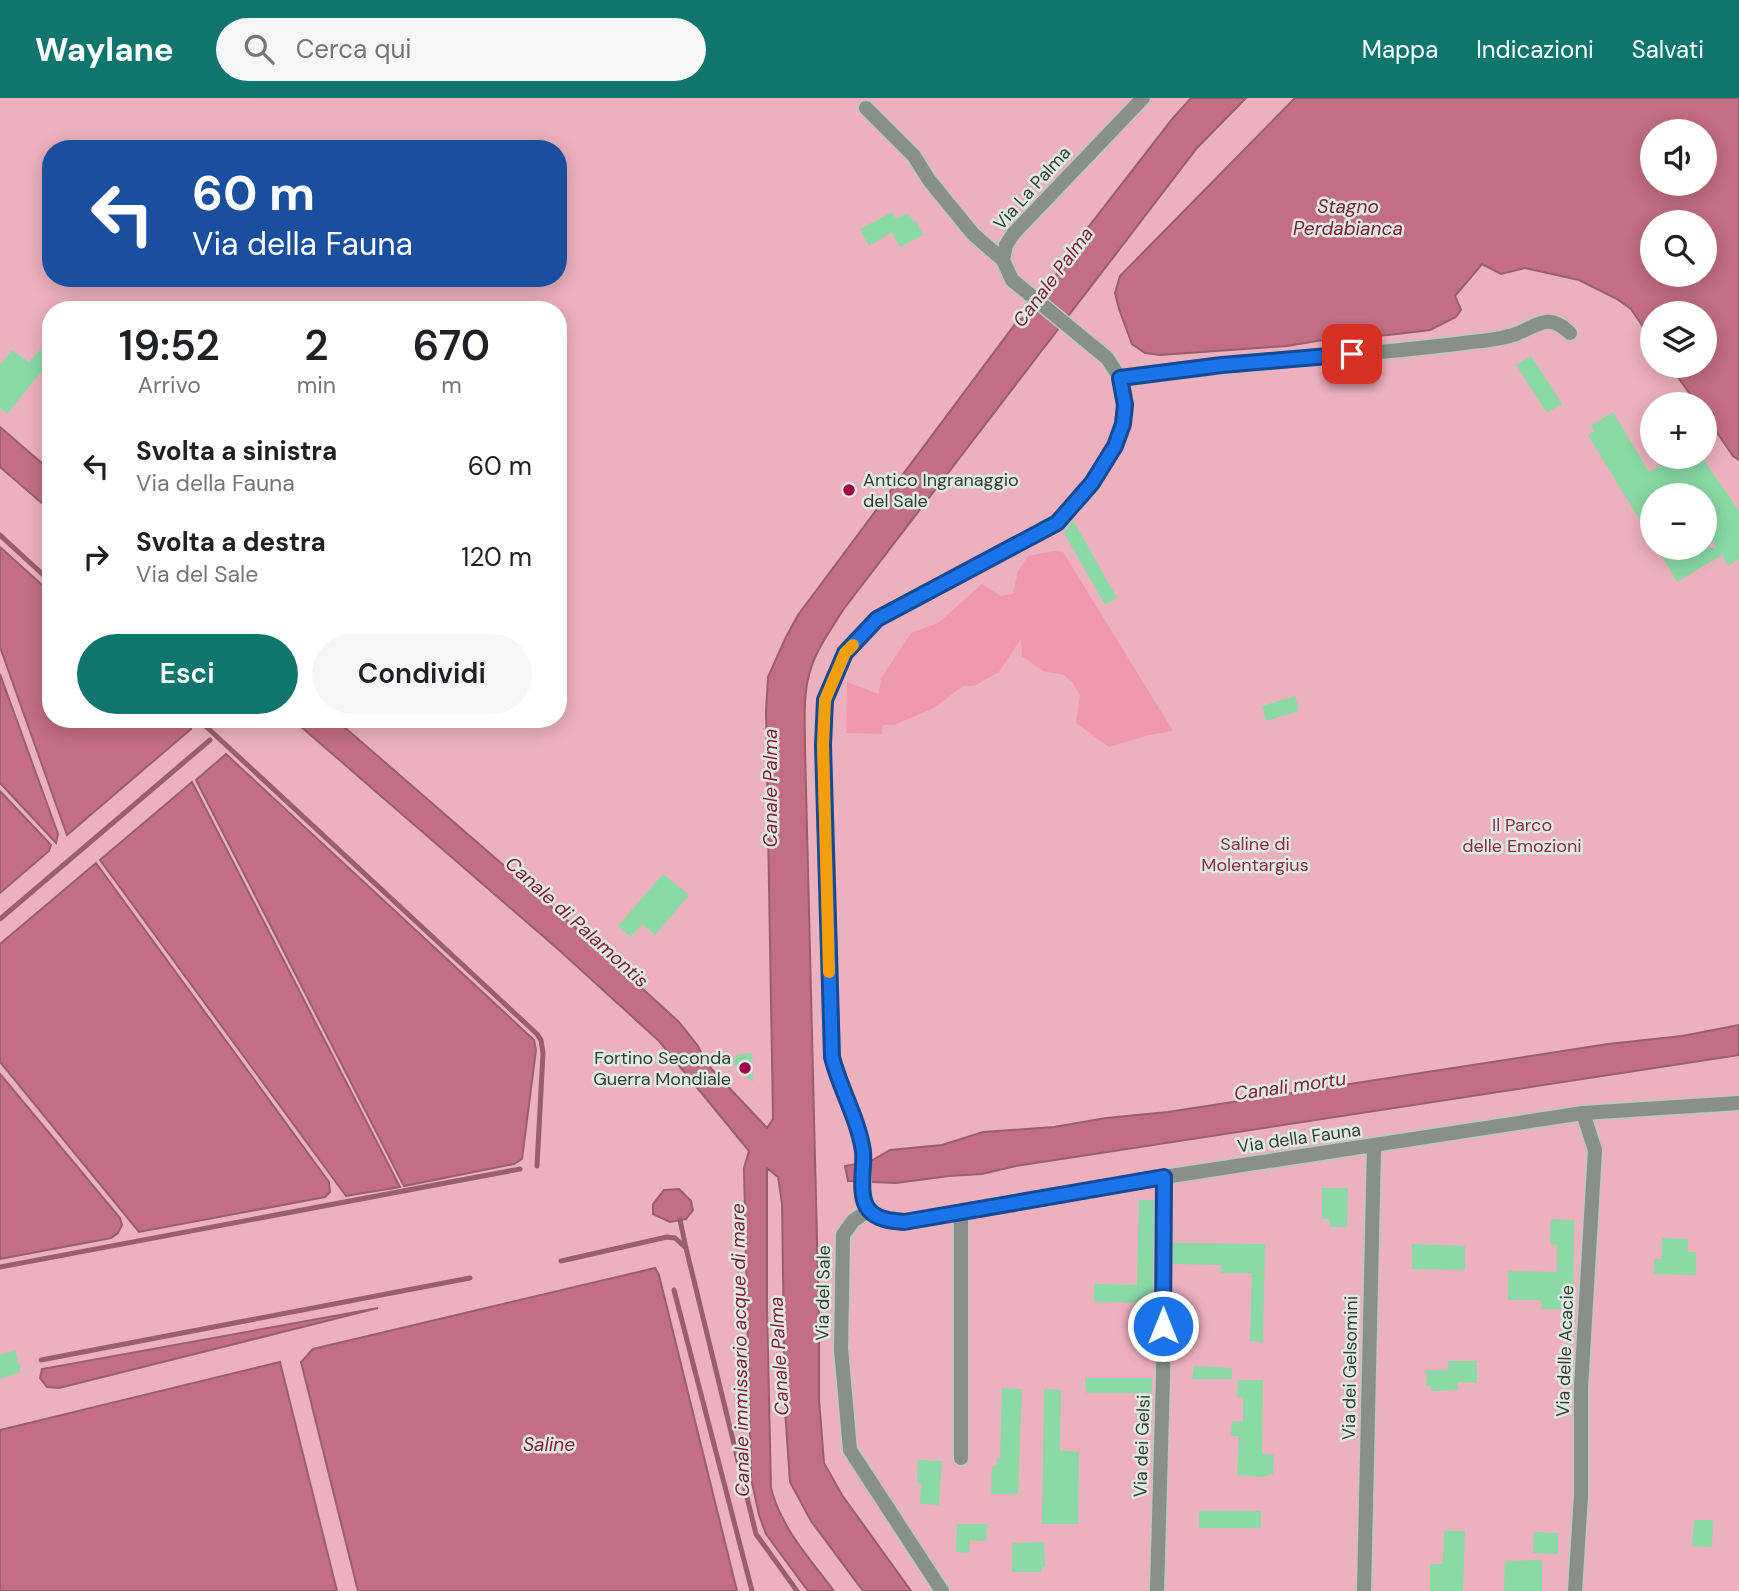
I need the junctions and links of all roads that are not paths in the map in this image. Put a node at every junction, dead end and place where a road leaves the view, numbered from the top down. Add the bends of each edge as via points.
1 (1143, 98) edge
2 (866, 108) dead end
3 (1003, 260) junction
4 (1570, 333) dead end
5 (1120, 378) junction
6 (1739, 1103) edge
7 (1583, 1114) junction
8 (1374, 1147) junction
9 (1164, 1177) junction
10 (869, 1210) junction
11 (961, 1213) junction
12 (961, 1458) dead end
13 (942, 1591) edge
14 (1157, 1591) edge
15 (1364, 1591) edge
16 (1575, 1591) edge

1 - 3 street, Via La Palma via 1014,233
2 - 3 street, Via La Palma via 914,156 973,234
3 - 5 street via 1012,280 1107,358
4 - 5 street via 1549,321 1477,342
5 - 10 street via 1125,405 1115,446 1092,483 1057,523 877,619 845,653 825,700 832,1057 860,1136 864,1198
6 - 7 street, Via della Fauna
7 - 8 street, Via della Fauna
7 - 16 street, Via delle Acacie via 1595,1150
8 - 9 street, Via della Fauna
8 - 15 street, Via dei Gelsomini
9 - 11 street, Via della Fauna
9 - 14 street, Via dei Gelsi
10 - 11 street, Via della Fauna via 881,1218 904,1222
10 - 13 street, Via del Sale via 843,1235 841,1349 850,1450
11 - 12 street

